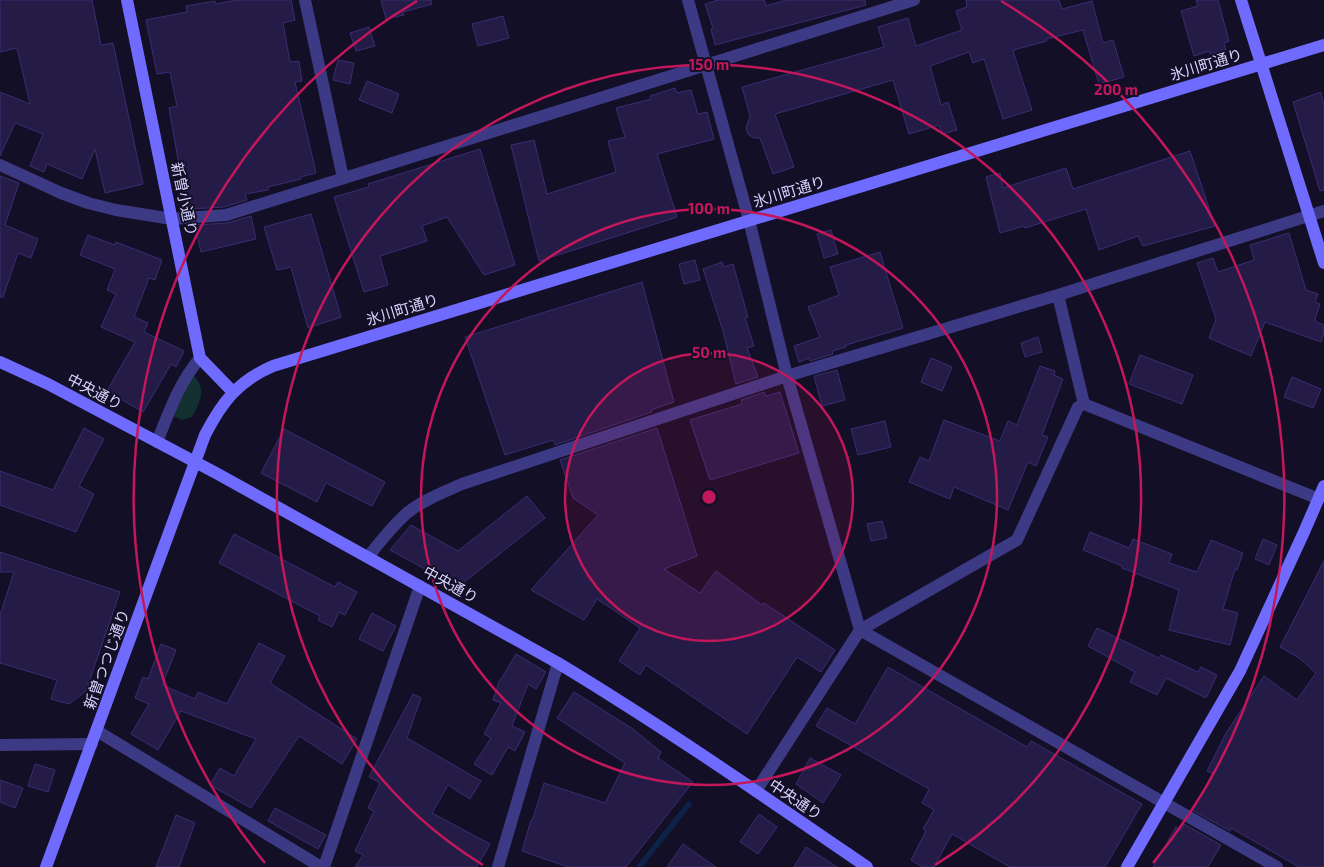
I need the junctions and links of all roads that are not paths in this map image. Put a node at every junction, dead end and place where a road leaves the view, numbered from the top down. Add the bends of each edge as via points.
1 (127, 0) edge
2 (305, 0) edge
3 (688, 0) edge
4 (914, 0) edge
5 (1241, 0) edge
6 (1324, 45) edge
7 (1262, 64) junction
8 (706, 65) junction
9 (0, 165) edge
10 (343, 178) junction
11 (1324, 212) edge
12 (1309, 216) junction
13 (172, 219) junction
14 (749, 220) junction
15 (1324, 263) edge
16 (1058, 295) junction
17 (200, 358) junction
18 (0, 362) edge
19 (787, 376) junction
20 (233, 392) junction
21 (1084, 404) junction
22 (157, 442) junction
23 (195, 462) junction
24 (1324, 486) edge
25 (1319, 499) junction
26 (368, 557) junction
27 (420, 586) junction
28 (860, 630) junction
29 (558, 664) junction
30 (97, 730) junction
31 (92, 744) junction
32 (0, 745) edge
33 (756, 791) junction
34 (1163, 803) junction
35 (46, 867) edge
36 (323, 867) edge
37 (498, 867) edge
38 (867, 867) edge
39 (1127, 867) edge
40 (1277, 867) edge

1 - 13 street, 新曽小通り
2 - 10 street
3 - 8 street
4 - 8 street
5 - 7 street
6 - 7 street, 氷川町通り
7 - 12 street
7 - 14 street, 氷川町通り
8 - 10 street
8 - 14 street
9 - 13 street via 88,203
10 - 13 street via 226,215
11 - 12 street
12 - 15 street
12 - 16 street
13 - 17 street, 新曽小通り
14 - 19 street
14 - 20 street, 氷川町通り via 273,366 251,376
16 - 19 street
16 - 21 street
17 - 20 street
17 - 22 street via 175,395
18 - 22 street, 中央通り
19 - 26 street via 434,496 408,512
19 - 28 street
20 - 23 street, 氷川町通り via 210,425
21 - 25 street
21 - 28 street via 1078,407 1017,540
22 - 23 street, 中央通り
23 - 26 street, 中央通り
23 - 30 street, 新曽つつじ通り
24 - 25 street
25 - 34 street via 1240,671
26 - 27 street, 中央通り
27 - 29 street, 中央通り
27 - 36 street
28 - 33 street
28 - 34 street
29 - 33 street, 中央通り
29 - 37 street
30 - 31 street, 新曽つつじ通り
30 - 36 street
31 - 32 street
31 - 35 street, 新曽つつじ通り
33 - 38 street, 中央通り
34 - 39 street
34 - 40 street

